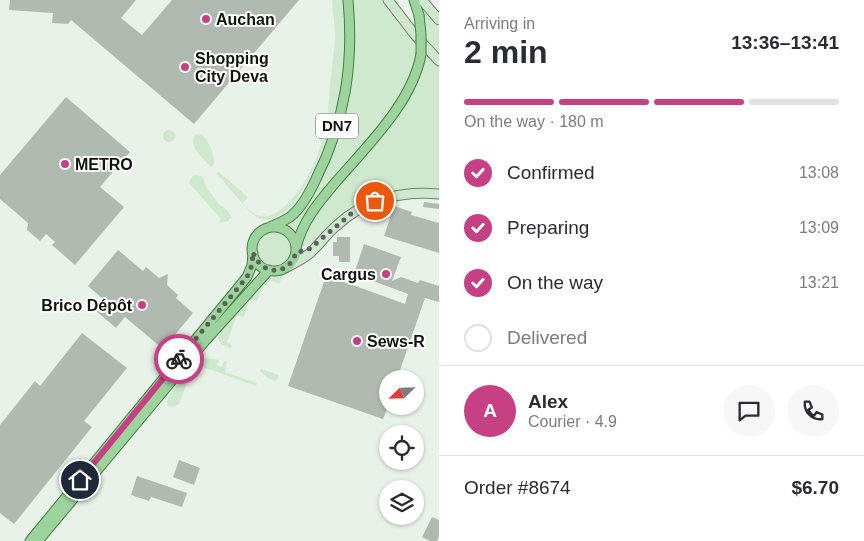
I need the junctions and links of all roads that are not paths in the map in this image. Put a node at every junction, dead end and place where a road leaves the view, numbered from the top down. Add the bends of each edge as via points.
1 (348, 0) edge
2 (388, 0) edge
3 (414, 0) edge
4 (422, 0) edge
5 (439, 20) edge
6 (439, 61) edge
7 (439, 194) edge
8 (270, 227) junction
9 (324, 238) junction
10 (296, 250) junction
11 (253, 252) junction
12 (287, 267) junction
13 (269, 270) junction
14 (30, 541) edge
15 (38, 541) edge

1 - 8 main road, DN7 via 350,48 347,80 335,136 326,160 297,210 286,220
2 - 6 main road
3 - 10 main road, DN7, bridge via 419,15 421,54 408,91 380,131 315,207 302,229
4 - 5 main road
7 - 9 main road via 410,193 375,201 352,213
8 - 10 main road via 288,231
8 - 11 main road, DN7 via 258,233
9 - 10 main road via 308,250
9 - 12 main road via 309,254
10 - 12 main road, DN7
11 - 13 main road via 259,264
11 - 14 main road, DN7 via 247,277
12 - 13 main road
13 - 15 main road via 205,341

